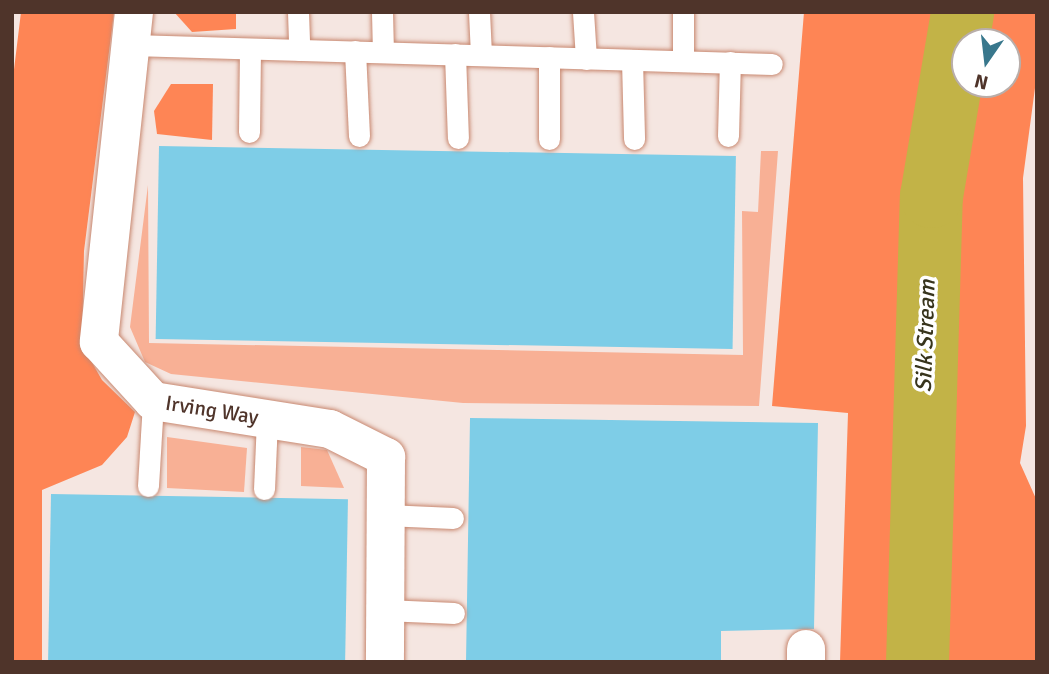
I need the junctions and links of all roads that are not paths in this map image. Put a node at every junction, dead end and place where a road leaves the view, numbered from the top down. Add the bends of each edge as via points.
1 (298, 12) edge
2 (382, 12) edge
3 (479, 12) edge
4 (583, 12) edge
5 (683, 12) edge
6 (133, 29) edge
7 (250, 48) junction
8 (299, 50) junction
9 (355, 51) junction
10 (383, 52) junction
11 (455, 54) junction
12 (481, 55) junction
13 (549, 57) junction
14 (586, 58) junction
15 (632, 60) junction
16 (683, 61) junction
17 (730, 62) junction
18 (772, 64) dead end
19 (249, 132) dead end
20 (359, 136) dead end
21 (728, 136) dead end
22 (458, 138) dead end
23 (549, 139) dead end
24 (634, 139) dead end
25 (153, 401) junction
26 (267, 419) junction
27 (148, 486) dead end
28 (264, 489) dead end
29 (386, 515) junction
30 (453, 518) dead end
31 (385, 610) junction
32 (454, 613) dead end
33 (385, 662) edge

1 - 8 lane
2 - 10 lane
3 - 12 lane
4 - 14 lane
5 - 16 lane
6 - 7 lane
6 - 25 street, Irving Way via 99,342
7 - 8 lane
7 - 19 lane
8 - 9 lane
9 - 10 lane
9 - 20 lane
10 - 11 lane
11 - 12 lane
11 - 22 lane
12 - 13 lane
13 - 14 lane
13 - 23 lane
14 - 15 lane
15 - 16 lane
15 - 24 lane
16 - 17 lane
17 - 18 lane
17 - 21 lane
25 - 26 street, Irving Way
25 - 27 lane
26 - 28 lane
26 - 29 street, Irving Way via 330,429 386,457
29 - 30 lane
29 - 31 street, Irving Way
31 - 32 lane
31 - 33 street, Irving Way

